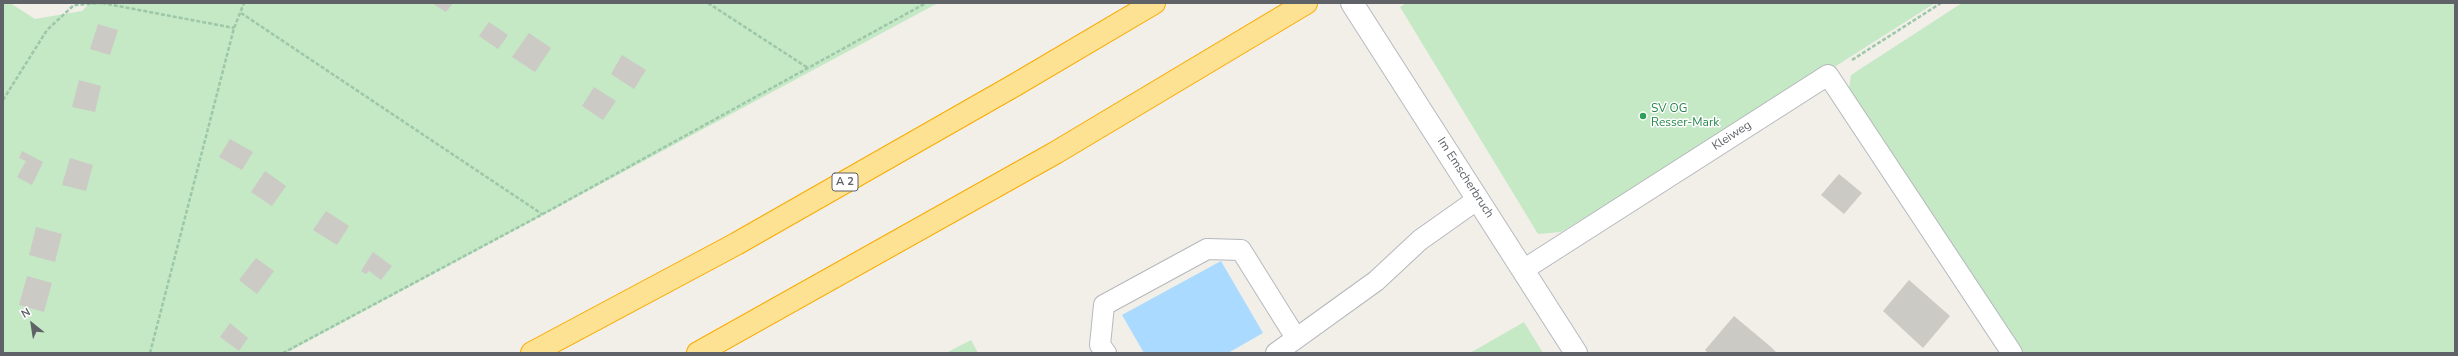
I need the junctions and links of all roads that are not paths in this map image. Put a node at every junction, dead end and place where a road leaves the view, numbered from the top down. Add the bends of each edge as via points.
1 (1154, 3) edge
2 (1306, 3) edge
3 (1352, 3) edge
4 (1478, 199) junction
5 (1523, 270) junction
6 (1296, 338) junction
7 (532, 353) edge
8 (698, 353) edge
9 (1106, 353) edge
10 (1276, 353) edge
11 (1576, 353) edge
12 (2012, 353) edge

1 - 7 highway, A 2 via 736,244
2 - 8 highway via 1055,154
3 - 4 street, Im Emscherbruch
4 - 5 street, Im Emscherbruch
4 - 6 lane via 1420,240 1376,281
5 - 11 street, Im Emscherbruch
5 - 12 lane, Kleiweg via 1828,75
6 - 9 lane via 1241,250 1207,249 1104,305 1100,345
6 - 10 lane

